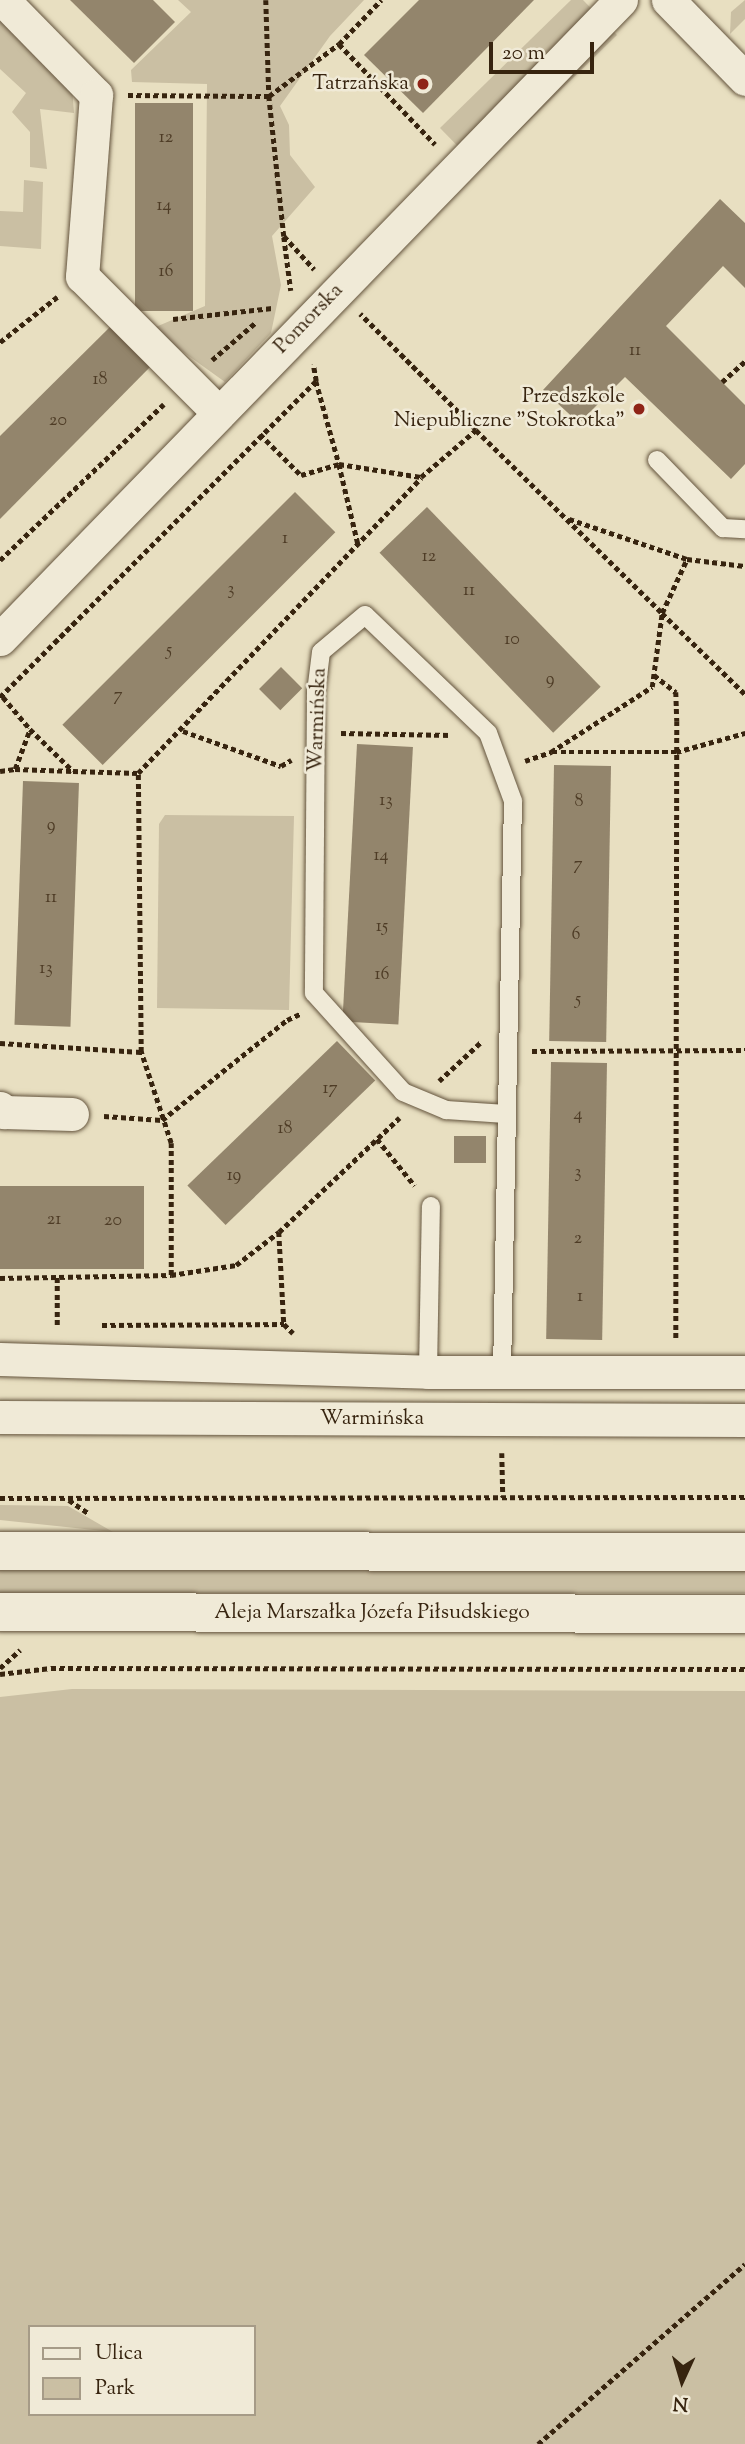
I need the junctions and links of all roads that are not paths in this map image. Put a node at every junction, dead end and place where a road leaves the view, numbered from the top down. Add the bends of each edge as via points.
1 (3, 0) edge
2 (621, 0) edge
3 (685, 5) edge
4 (745, 79) edge
5 (217, 411) junction
6 (657, 460) dead end
7 (745, 529) edge
8 (0, 639) edge
9 (0, 1108) edge
10 (72, 1114) road end
11 (506, 1114) junction
12 (431, 1206) road end
13 (0, 1359) edge
14 (428, 1372) junction
15 (502, 1372) junction
16 (745, 1372) edge
17 (0, 1417) edge
18 (745, 1420) edge
19 (0, 1551) edge
20 (745, 1552) edge
21 (0, 1612) edge
22 (745, 1614) edge

1 - 5 street via 96,95 82,276
2 - 5 street, Pomorska
3 - 4 street
5 - 8 street, Pomorska
6 - 7 lane via 723,528
9 - 10 street via 4,1112
11 - 11 lane, Warmińska via 513,801 490,736 365,615 321,652 314,993 403,1092 446,1110
11 - 15 lane, Warmińska
12 - 14 lane
13 - 14 street
14 - 15 street
15 - 16 street
17 - 18 street, Warmińska
19 - 20 street
21 - 22 street, Aleja Marszałka Józefa Piłsudskiego

